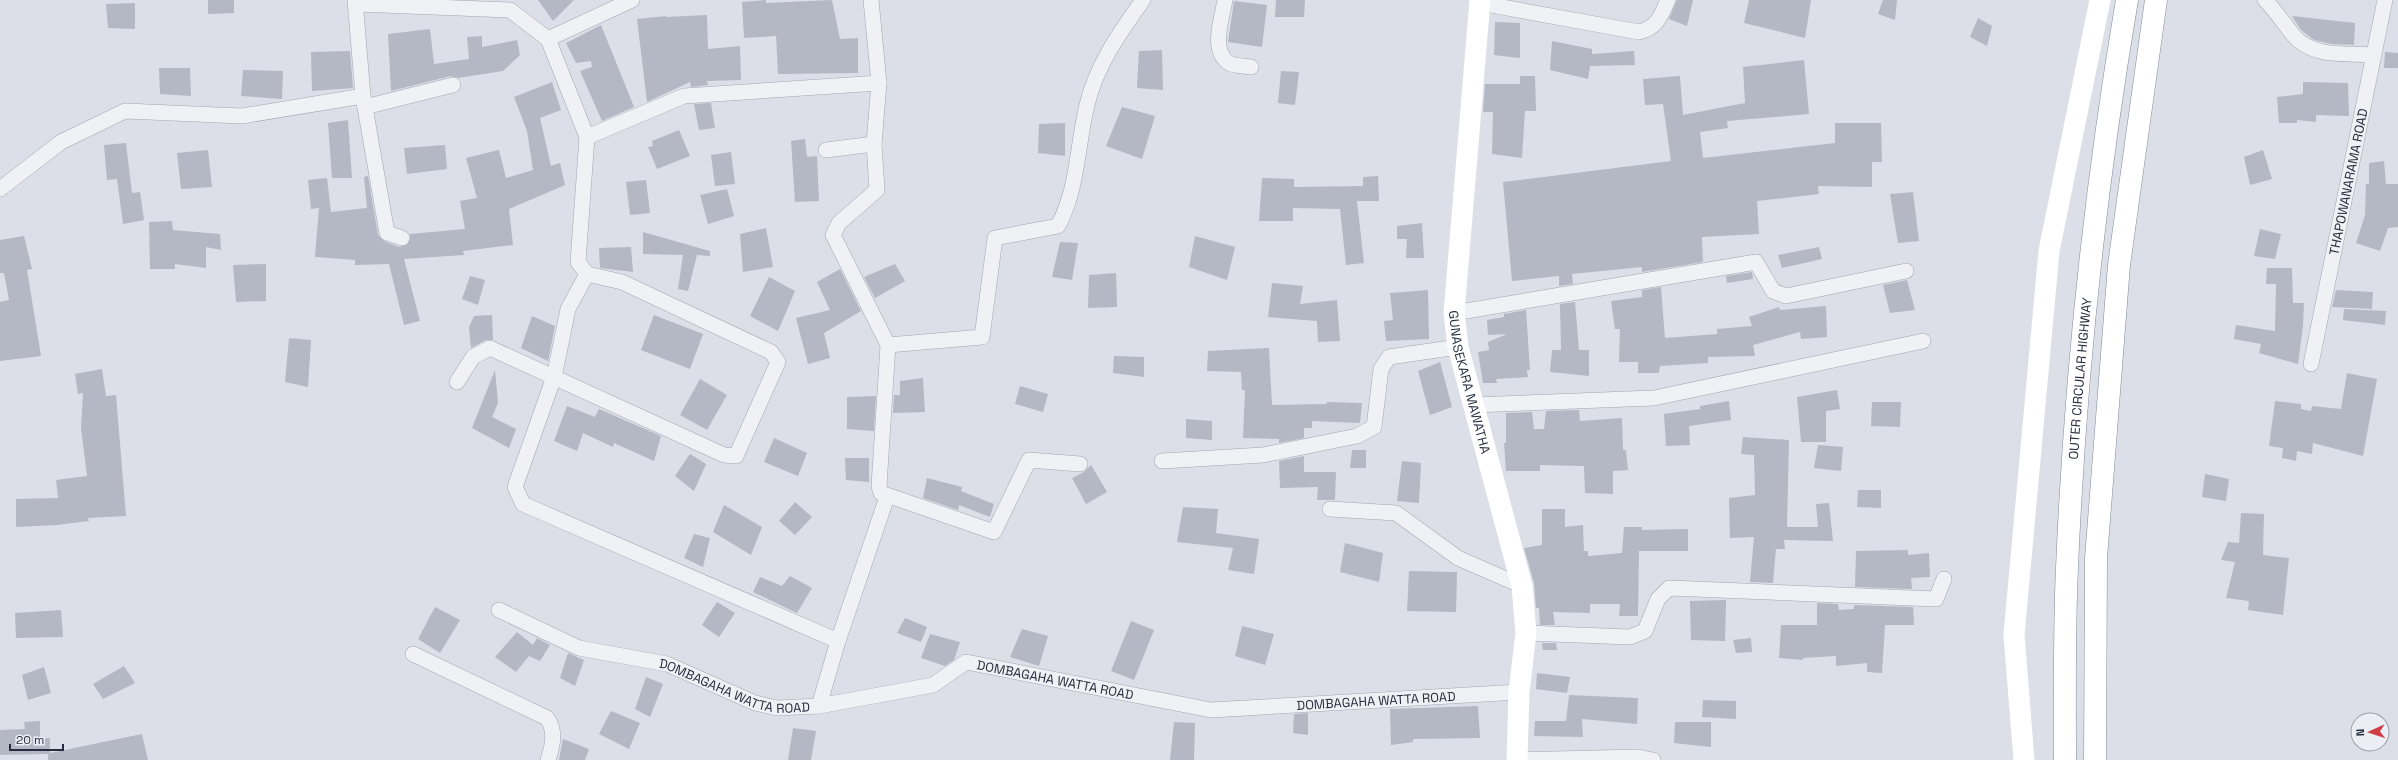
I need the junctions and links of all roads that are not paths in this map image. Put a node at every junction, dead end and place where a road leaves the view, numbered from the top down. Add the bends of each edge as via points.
1 (632, 0) edge
2 (871, 0) edge
3 (1143, 0) edge
4 (1225, 0) edge
5 (1668, 0) edge
6 (2100, 0) edge
7 (2126, 0) edge
8 (2156, 0) edge
9 (2265, 0) edge
10 (2385, 0) edge
11 (1480, 1) edge
12 (356, 2) edge
13 (548, 39) junction
14 (2372, 55) junction
15 (1251, 67) dead end
16 (879, 83) junction
17 (453, 85) dead end
18 (364, 102) junction
19 (587, 137) junction
20 (874, 144) junction
21 (826, 150) dead end
22 (0, 189) edge
23 (402, 238) dead end
24 (1906, 271) dead end
25 (587, 274) junction
26 (1454, 313) junction
27 (1923, 341) dead end
28 (888, 345) junction
29 (1458, 347) junction
30 (2310, 364) dead end
31 (554, 378) junction
32 (457, 382) dead end
33 (1473, 405) junction
34 (1162, 461) dead end
35 (1080, 464) dead end
36 (887, 497) junction
37 (1330, 509) dead end
38 (1944, 579) dead end
39 (1522, 586) junction
40 (499, 610) dead end
41 (1526, 633) junction
42 (838, 642) junction
43 (412, 654) dead end
44 (1519, 692) junction
45 (819, 706) junction
46 (548, 760) edge
47 (1517, 760) edge
48 (1653, 760) edge
49 (2024, 760) edge
50 (2064, 760) edge
51 (2095, 760) edge

1 - 13 street
2 - 16 street
3 - 28 street via 1109,50 1087,104 1069,206 1058,226 995,238 982,337
4 - 15 street via 1218,44 1221,56 1230,64
5 - 11 street via 1658,22 1650,30 1639,32
6 - 49 street via 2049,251 2014,635
7 - 50 highway, OUTER CIRCULAR HIGHWAY via 2111,92 2084,311 2067,568
8 - 51 highway via 2118,265 2096,558
9 - 14 street via 2295,37 2311,49
10 - 14 street, THAPOWANARAMA ROAD
11 - 26 street, GUNASEKARA MAWATHA
12 - 13 street via 510,10
12 - 18 street
13 - 19 street
14 - 30 street, THAPOWANARAMA ROAD
16 - 19 street via 684,96
16 - 20 street
17 - 18 street
18 - 22 street via 242,116 125,111 61,142
18 - 23 street via 387,233
19 - 25 street via 578,262
20 - 21 street
20 - 28 street via 877,190 839,223 833,235
24 - 26 street via 1786,296 1773,291 1756,262
25 - 31 street via 568,309
25 - 31 street via 622,282 771,352 778,362 776,369 736,456 724,455
26 - 29 street, GUNASEKARA MAWATHA
27 - 33 street via 1654,398
28 - 36 street via 879,486 881,493
29 - 33 street, GUNASEKARA MAWATHA
29 - 34 street via 1389,357 1381,369 1374,427 1357,436 1262,455
31 - 32 street via 490,348 473,357
31 - 42 street via 514,487 523,504
33 - 39 street, GUNASEKARA MAWATHA
35 - 36 street via 1028,460 994,532
36 - 42 street
37 - 39 street via 1396,513 1458,558
38 - 41 street via 1936,599 1669,588 1658,599 1645,631 1630,637
39 - 41 street, GUNASEKARA MAWATHA
40 - 45 street, DOMBAGAHA WATTA ROAD via 579,648 668,664 756,703 777,708
41 - 44 street, GUNASEKARA MAWATHA
42 - 45 street
43 - 46 street via 547,718 553,726 553,748
44 - 45 street, DOMBAGAHA WATTA ROAD via 1211,710 966,662 933,684
44 - 47 street, GUNASEKARA MAWATHA
47 - 48 street via 1638,757

